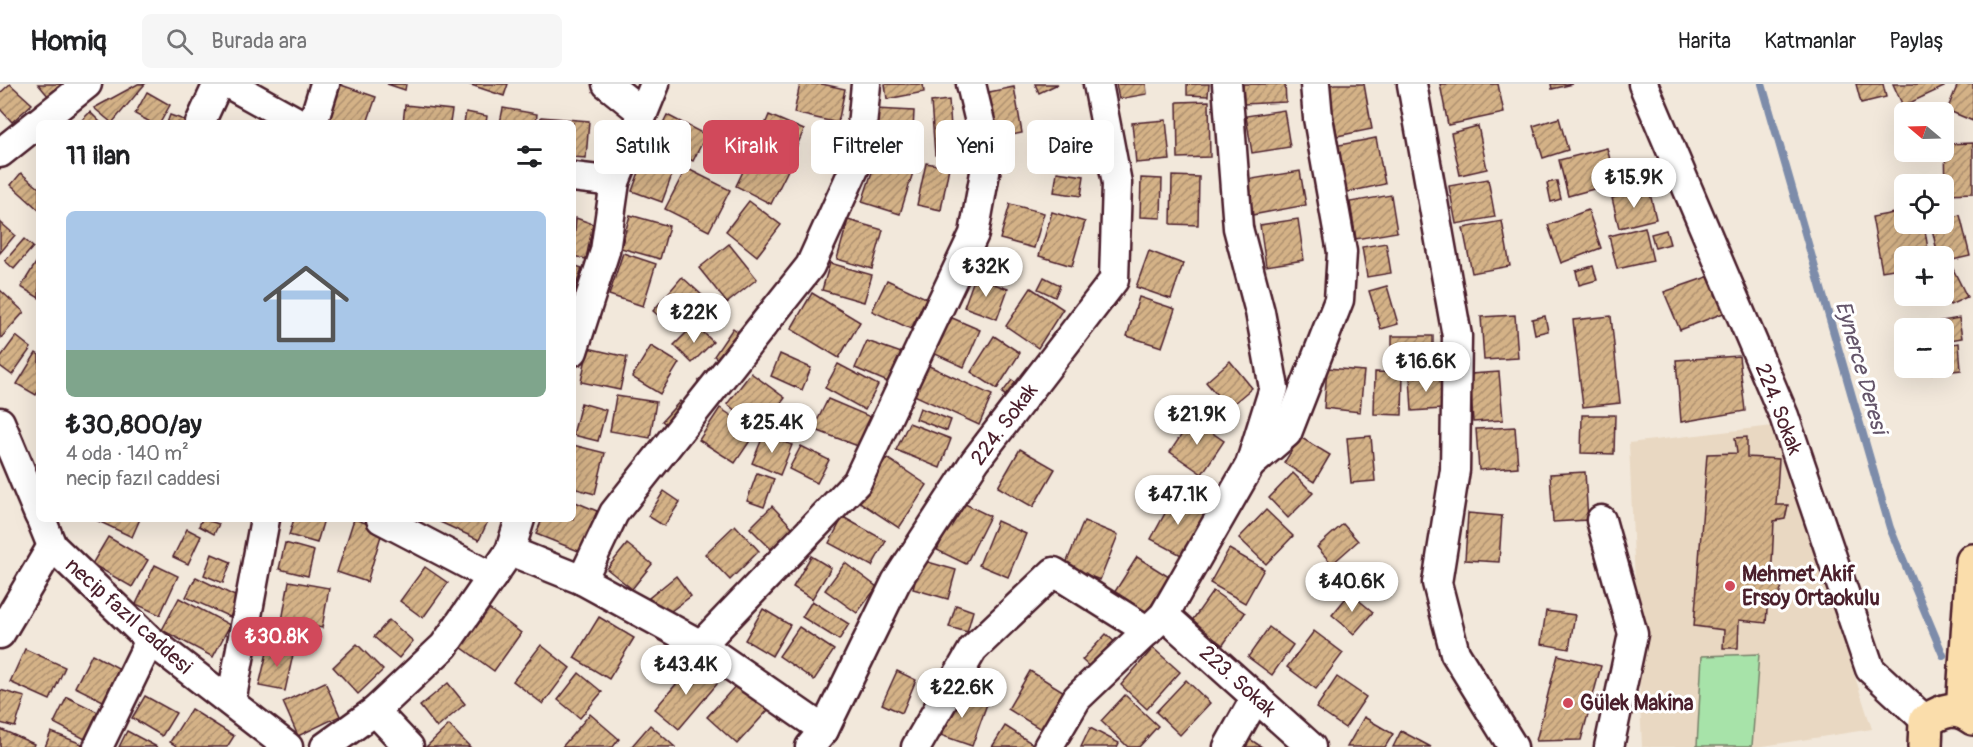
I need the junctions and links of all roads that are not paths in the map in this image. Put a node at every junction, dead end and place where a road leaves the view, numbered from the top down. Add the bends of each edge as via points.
1 (87, 84) edge
2 (218, 84) edge
3 (229, 84) edge
4 (325, 84) edge
5 (607, 84) edge
6 (655, 84) edge
7 (866, 84) edge
8 (971, 84) edge
9 (1098, 84) edge
10 (1227, 84) edge
11 (1315, 84) edge
12 (1412, 84) edge
13 (1643, 84) edge
14 (643, 113) junction
15 (42, 120) edge
16 (201, 120) edge
17 (294, 120) edge
18 (314, 120) edge
19 (36, 124) edge
20 (0, 153) edge
21 (576, 177) edge
22 (615, 182) junction
23 (579, 315) edge
24 (576, 333) edge
25 (0, 422) edge
26 (1250, 465) junction
27 (32, 472) edge
28 (36, 494) edge
29 (1601, 520) dead end
30 (42, 522) edge
31 (264, 522) edge
32 (387, 522) edge
33 (519, 522) edge
34 (52, 546) junction
35 (510, 551) junction
36 (1973, 561) edge
37 (492, 577) junction
38 (582, 580) junction
39 (1156, 623) junction
40 (0, 634) edge
41 (150, 640) junction
42 (701, 645) junction
43 (1256, 697) junction
44 (231, 702) junction
45 (375, 711) junction
46 (1968, 714) edge
47 (1926, 734) edge
48 (817, 738) edge
49 (98, 747) edge
50 (288, 747) edge
51 (325, 747) edge
52 (409, 747) edge
53 (916, 747) edge
54 (1048, 747) edge
55 (1228, 747) edge
56 (1311, 747) edge
57 (1513, 747) edge
58 (1609, 747) edge

1 - 15 street
2 - 16 street
3 - 17 street
4 - 18 street
5 - 14 street
6 - 14 street
7 - 38 street via 858,158 810,266 614,513
8 - 42 street via 988,156 974,234 857,482
9 - 48 street, 224. Sokak via 1117,183 1114,280 975,461 896,582
10 - 26 street via 1238,228 1260,312 1274,388
11 - 26 street via 1342,252 1340,300 1287,433
12 - 57 street via 1457,336 1455,470 1437,584 1455,653
13 - 47 street, 224. Sokak via 1784,416 1870,669
14 - 22 street
19 - 20 street
21 - 22 street
22 - 23 street via 605,251
23 - 24 street
25 - 27 street, necip fazıl caddesi
26 - 39 street
27 - 28 street, necip fazıl caddesi
29 - 58 street via 1634,634
30 - 34 street, necip fazıl caddesi
31 - 44 street
32 - 37 street
33 - 35 street
34 - 40 street
34 - 41 street, necip fazıl caddesi
35 - 37 street
35 - 38 street
36 - 46 main road
37 - 45 street via 444,646
38 - 42 street
39 - 43 street, 223. Sokak
39 - 53 street, 223. Sokak via 1054,572 973,649
39 - 54 street via 1077,698
41 - 44 street, necip fazıl caddesi
41 - 49 street
42 - 48 street
43 - 55 street
43 - 56 street, 223. Sokak
44 - 50 street, necip fazıl caddesi
45 - 51 street
45 - 52 street
46 - 47 main road via 1943,710

